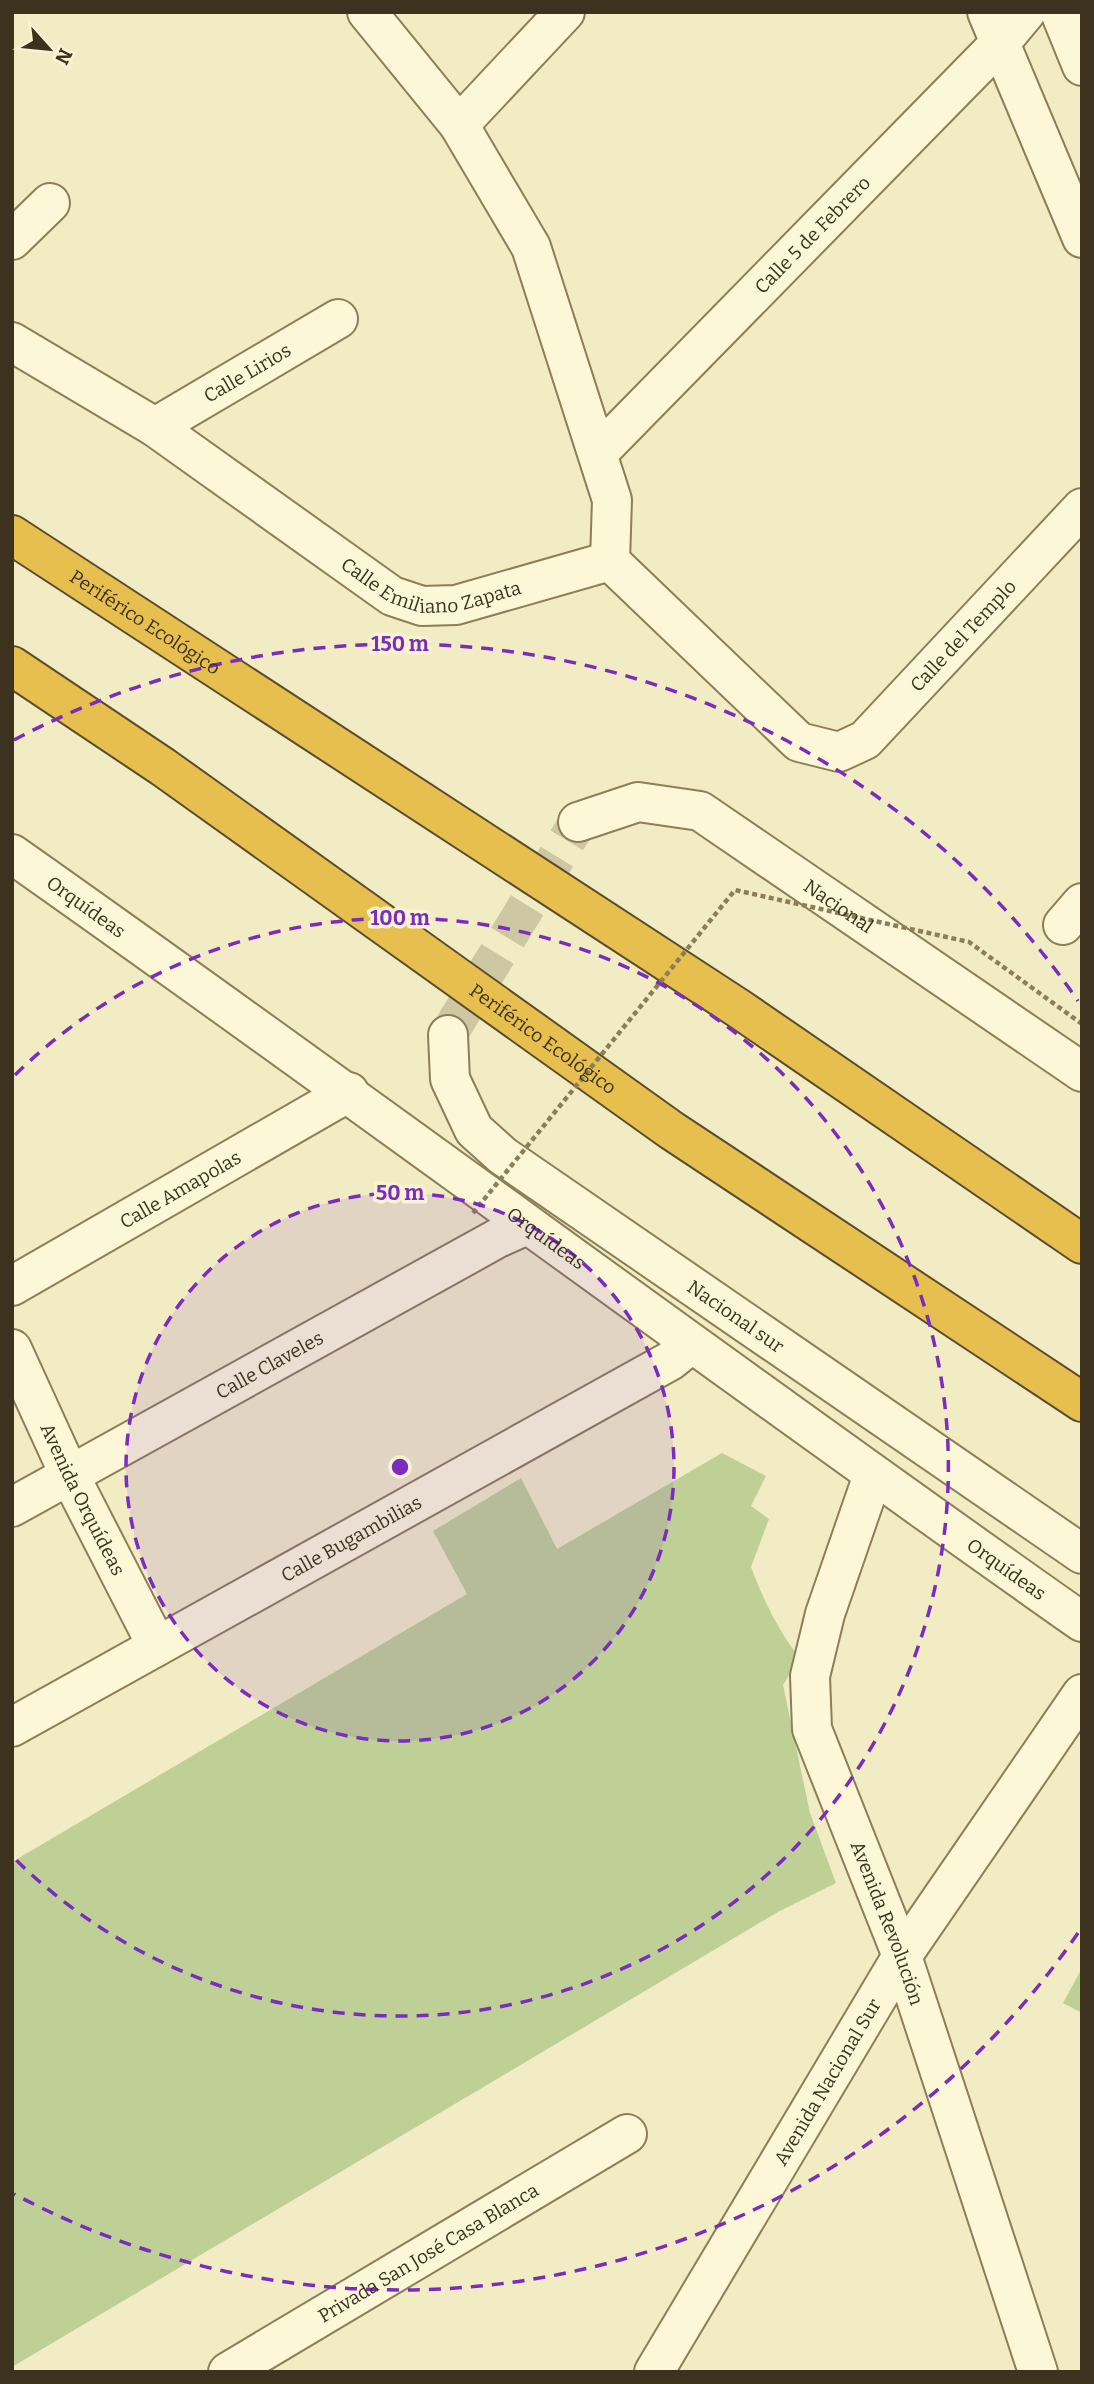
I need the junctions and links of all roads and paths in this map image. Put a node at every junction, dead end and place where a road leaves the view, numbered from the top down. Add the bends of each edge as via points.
1 (367, 12) edge
2 (565, 12) edge
3 (1026, 12) edge
4 (1060, 12) edge
5 (994, 27) edge
6 (1082, 66) edge
7 (459, 125) junction
8 (50, 203) dead end
9 (1082, 237) edge
10 (12, 240) edge
11 (338, 319) dead end
12 (12, 342) edge
13 (155, 427) junction
14 (598, 453) junction
15 (1082, 508) edge
16 (12, 535) edge
17 (610, 562) junction
18 (12, 666) edge
19 (578, 822) tunnel mouth
20 (12, 854) edge
21 (1082, 1024) edge
22 (448, 1035) tunnel mouth
23 (1082, 1072) edge
24 (349, 1092) junction
25 (472, 1213) dead end
26 (527, 1225) junction
27 (1082, 1244) edge
28 (12, 1286) edge
29 (690, 1345) junction
30 (12, 1349) edge
31 (1082, 1402) edge
32 (873, 1475) junction
33 (70, 1476) junction
34 (12, 1507) edge
35 (1082, 1554) edge
36 (1082, 1622) edge
37 (157, 1646) junction
38 (1082, 1694) edge
39 (12, 1727) edge
40 (902, 1956) junction
41 (627, 2134) dead end
42 (228, 2372) edge
43 (654, 2372) edge
44 (1038, 2372) edge

1 - 7 street
2 - 7 street
3 - 5 street, Calle 5 de Febrero
4 - 6 street
5 - 9 street
5 - 14 street, Calle 5 de Febrero
7 - 14 street via 536,258
8 - 10 street
11 - 13 street, Calle Lirios
12 - 13 street, Calle Emiliano Zapata
13 - 17 street, Calle Emiliano Zapata via 392,596 422,606 456,605
14 - 17 street via 612,500
15 - 17 street, Calle del Templo via 865,740 839,752 799,742
16 - 27 highway, Periférico Ecológico via 738,1008
18 - 31 highway, Periférico Ecológico via 163,767 671,1130
19 - 23 street, Nacional via 638,803 700,811
20 - 24 street, Orquídeas
21 - 25 path, bridge via 969,942 735,890
22 - 35 street, Nacional sur via 450,1079 474,1130 503,1156
24 - 26 street, Orquídeas
24 - 28 street, Calle Amapolas
26 - 29 street, Orquídeas
26 - 33 street, Calle Claveles
29 - 32 street, Orquídeas
29 - 37 street, Calle Bugambilias
30 - 33 street, Avenida Orquídeas
32 - 36 street, Orquídeas
32 - 40 street, Avenida Revolución via 825,1614 810,1675 812,1728
33 - 34 street, Calle Claveles
33 - 37 street, Avenida Orquídeas
37 - 39 street, Calle Bugambilias
38 - 40 street, Avenida Nacional Sur
40 - 43 street, Avenida Nacional Sur
40 - 44 street, Avenida Revolución
41 - 42 street, Privada San José Casa Blanca

